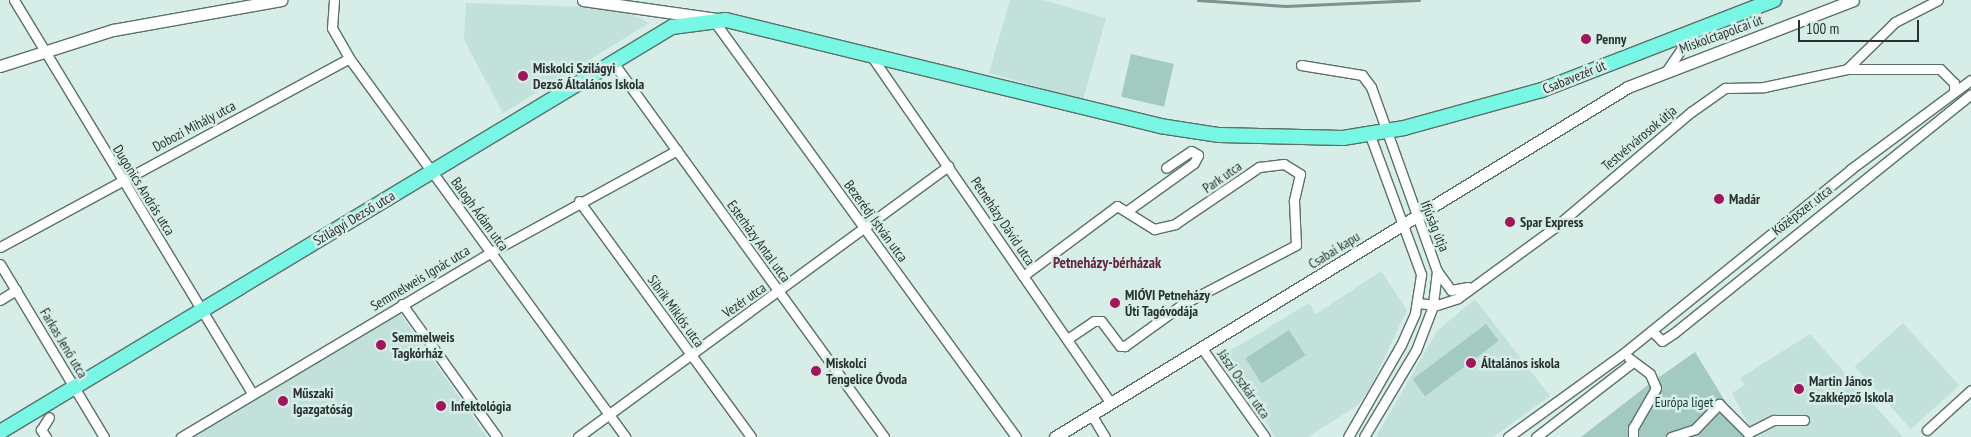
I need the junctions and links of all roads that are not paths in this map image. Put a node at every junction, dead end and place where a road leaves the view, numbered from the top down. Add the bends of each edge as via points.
1 (14, 0) edge
2 (281, 0) edge
3 (334, 0) edge
4 (583, 0) edge
5 (1774, 0) edge
6 (1853, 0) edge
7 (1938, 0) edge
8 (611, 1) edge
9 (660, 11) junction
10 (720, 21) junction
11 (682, 25) junction
12 (1683, 40) junction
13 (44, 50) junction
14 (872, 57) junction
15 (349, 58) junction
16 (612, 61) junction
17 (0, 66) edge
18 (1301, 66) dead end
19 (1847, 69) junction
20 (1667, 70) junction
21 (1971, 80) edge
22 (1628, 87) joint
23 (1954, 91) junction
24 (1971, 94) edge
25 (1932, 108) junction
26 (1942, 119) junction
27 (1385, 131) junction
28 (1369, 133) junction
29 (676, 150) junction
30 (948, 166) junction
31 (1166, 168) dead end
32 (432, 170) junction
33 (121, 181) junction
34 (579, 201) junction
35 (1127, 211) junction
36 (1417, 216) junction
37 (1404, 224) junction
38 (865, 229) junction
39 (0, 247) edge
40 (491, 252) junction
41 (0, 264) edge
42 (1437, 271) junction
43 (1023, 276) junction
44 (1473, 286) junction
45 (16, 290) junction
46 (779, 292) junction
47 (0, 300) edge
48 (1417, 303) junction
49 (402, 304) junction
50 (1433, 306) junction
51 (202, 309) junction
52 (1652, 331) junction
53 (1067, 339) junction
54 (1201, 346) junction
55 (1624, 353) junction
56 (690, 354) junction
57 (1633, 362) junction
58 (74, 386) junction
59 (1971, 390) edge
60 (252, 393) junction
61 (1110, 402) junction
62 (1091, 414) junction
63 (608, 415) junction
64 (49, 417) dead end
65 (1804, 420) dead end
66 (1927, 430) dead end
67 (0, 432) edge
68 (46, 437) edge
69 (104, 437) edge
70 (181, 437) edge
71 (497, 437) edge
72 (578, 437) edge
73 (624, 437) edge
74 (752, 437) edge
75 (884, 437) edge
76 (1016, 437) edge
77 (1055, 437) edge
78 (1105, 437) edge
79 (1265, 437) edge
80 (1348, 437) edge
81 (1364, 437) edge
82 (1508, 437) edge
83 (1536, 437) edge
84 (1633, 437) edge
85 (1671, 437) edge

1 - 13 street, Dugonics András utca
2 - 13 street via 113,30
3 - 15 street, Balogh Ádám utca via 332,28
4 - 8 street
5 - 12 main road, Csabavezér út via 1697,28
6 - 20 street, Miskolctapolcai út
7 - 19 street via 1904,15
8 - 9 street
9 - 10 street
9 - 11 street
10 - 11 main road, Szilágyi Dezső utca
10 - 14 main road, Csabavezér út
10 - 38 street, Bezerédj István utca
11 - 16 main road, Szilágyi Dezső utca via 654,35
12 - 20 street
12 - 27 main road, Csabavezér út via 1542,90
13 - 17 street
13 - 33 street, Dugonics András utca
14 - 28 main road, Csabavezér út via 1160,126 1219,135 1342,138
14 - 30 street, Petneházy Dávid utca
15 - 32 street, Balogh Ádám utca
15 - 33 street, Dobozi Mihály utca
16 - 29 street, Esterházy Antal utca
16 - 32 main road, Szilágyi Dezső utca
18 - 27 street, Ifjúság útja via 1362,75 1371,87
19 - 23 street, Testvérvárosok útja via 1940,69 1954,83
19 - 44 street, Testvérvárosok útja via 1716,93 1554,228
20 - 22 street, Miskolctapolcai út
21 - 23 street, Középszer utca
22 - 36 street, Csabai kapu
23 - 25 street, Középszer utca
24 - 26 street, Középszer utca
25 - 26 street
25 - 52 street, Középszer utca
26 - 52 street, Középszer utca via 1923,129 1674,334 1662,341
27 - 28 main road, Csabavezér út
27 - 36 street, Ifjúság útja
28 - 37 street, Ifjúság útja
29 - 34 street, Semmelweis Ignác utca
29 - 46 street, Esterházy Antal utca
30 - 38 street, Vezér utca
30 - 43 street, Petneházy Dávid utca
31 - 35 street via 1191,151 1198,155 1194,163
32 - 40 street, Balogh Ádám utca
32 - 51 main road, Szilágyi Dezső utca
33 - 39 street, Dobozi Mihály utca
33 - 51 street, Dugonics András utca
34 - 40 street, Semmelweis Ignác utca
34 - 56 street, Sibrik Miklós utca
35 - 43 street via 1117,206
35 - 53 street, Park utca via 1154,229 1175,224 1259,168 1284,164 1300,174 1294,201 1296,245 1182,304 1125,346 1120,346 1101,321 1094,321
36 - 37 street, Csabai kapu
36 - 42 street, Ifjúság útja
37 - 48 street, Ifjúság útja via 1421,274
37 - 54 street, Csabai kapu
38 - 46 street, Vezér utca
38 - 76 street, Bezerédj István utca
40 - 49 street, Semmelweis Ignác utca
40 - 63 street, Balogh Ádám utca
41 - 45 street, Farkas Jenő utca
42 - 44 street via 1451,290
42 - 50 street, Ifjúság útja
43 - 53 street, Petneházy Dávid utca
44 - 50 street, Testvérvárosok útja via 1458,298
45 - 47 street
45 - 58 street, Farkas Jenő utca
46 - 56 street, Vezér utca
46 - 75 street, Esterházy Antal utca
48 - 50 street, Testvérvárosok útja
48 - 80 street, Ifjúság útja via 1402,345
49 - 60 street, Semmelweis Ignác utca
49 - 71 street
50 - 81 street, Ifjúság útja via 1416,350
51 - 58 main road, Szilágyi Dezső utca
51 - 60 street, Dugonics András utca
52 - 55 street, Középszer utca
53 - 61 street, Petneházy Dávid utca
54 - 61 street, Csabai kapu
54 - 79 street, Jászi Oszkár utca
55 - 57 street
55 - 82 street, Középszer utca
56 - 63 street, Vezér utca
56 - 74 street, Sibrik Miklós utca
57 - 83 street
57 - 84 street via 1650,374 1656,388 1633,428
58 - 67 main road, Szilágyi Dezső utca
58 - 69 street, Farkas Jenő utca
59 - 66 street
60 - 70 street, Semmelweis Ignác utca
61 - 62 street, Csabai kapu
62 - 77 street, Csabai kapu
62 - 78 street
63 - 72 street, Vezér utca
63 - 73 street, Balogh Ádám utca
64 - 68 street via 41,428
65 - 85 street via 1774,420 1748,433 1719,404 1695,429

